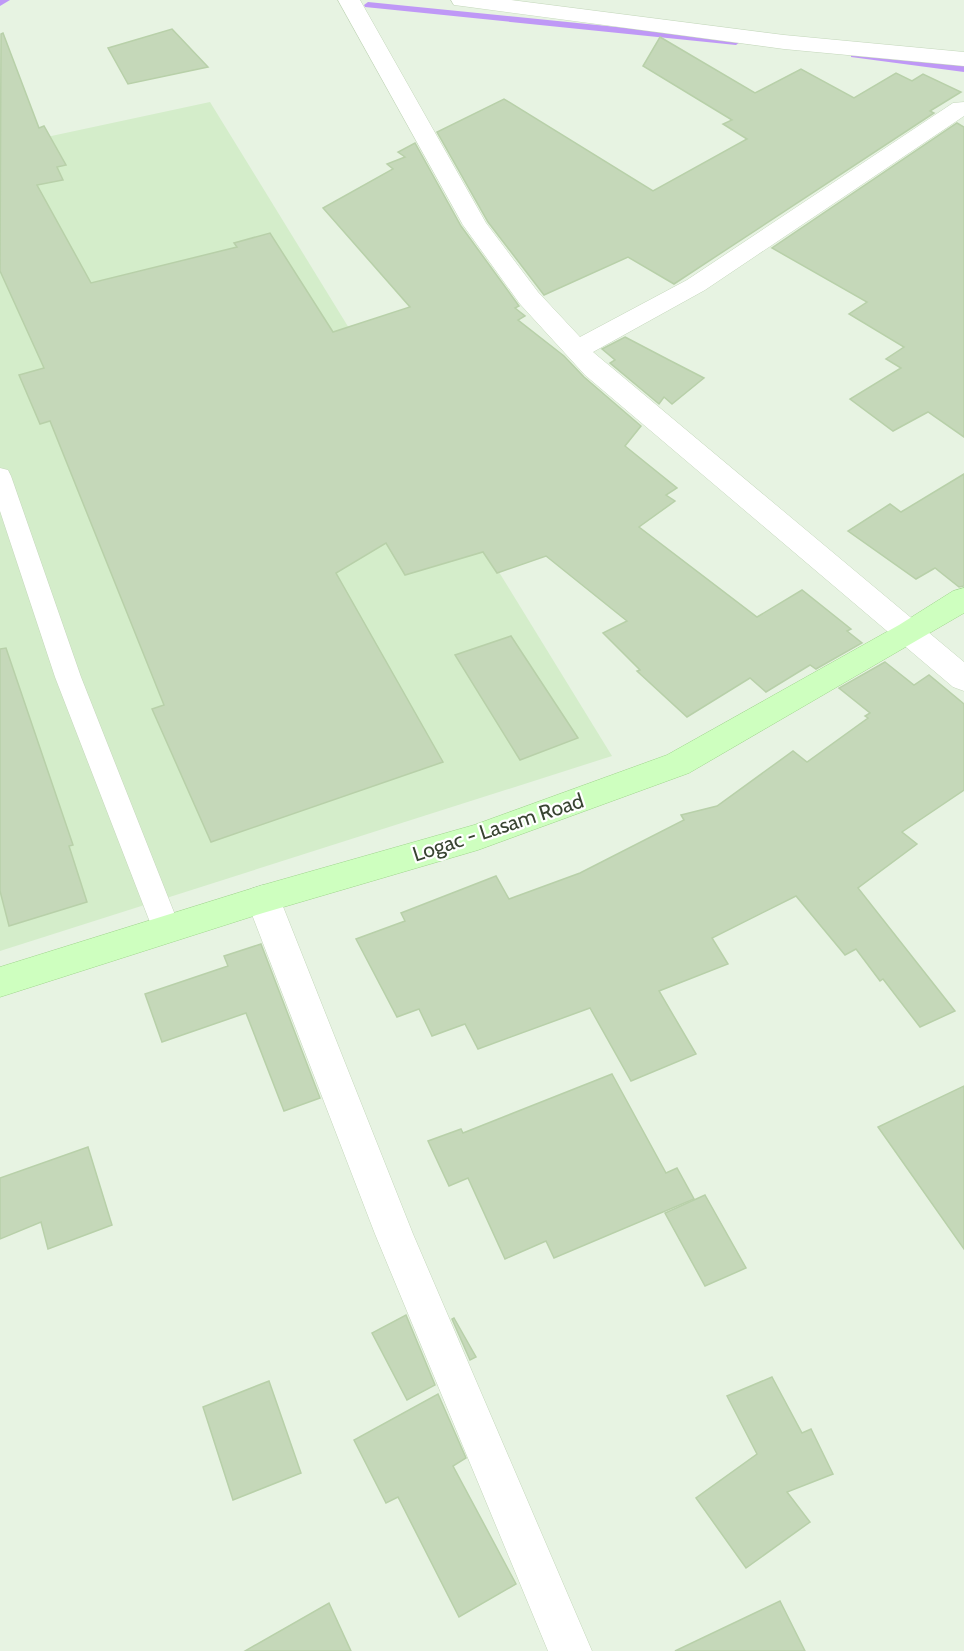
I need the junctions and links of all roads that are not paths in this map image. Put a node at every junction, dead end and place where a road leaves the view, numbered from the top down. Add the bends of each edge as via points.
1 (349, 0) edge
2 (462, 0) edge
3 (964, 59) edge
4 (961, 108) dead end
5 (576, 350) junction
6 (0, 476) edge
7 (964, 599) edge
8 (910, 633) junction
9 (964, 679) edge
10 (263, 899) junction
11 (166, 930) junction
12 (0, 982) edge
13 (570, 1651) edge

1 - 5 street via 475,225 529,298
2 - 3 street via 772,40
4 - 5 street via 696,285
5 - 8 street
6 - 11 lane via 68,677
7 - 8 main road, Logac - Lasam Road
8 - 9 street
8 - 10 main road, Logac - Lasam Road via 678,764 478,837
10 - 11 main road, Logac - Lasam Road
10 - 13 street via 394,1234
11 - 12 main road, Logac - Lasam Road

